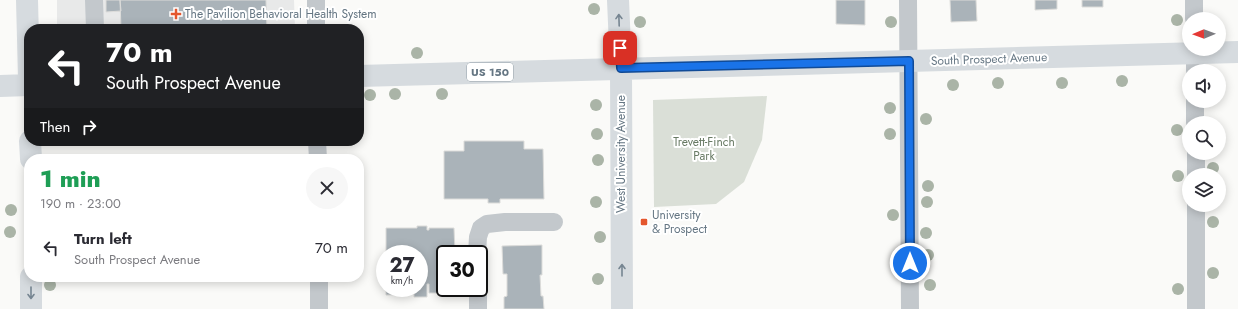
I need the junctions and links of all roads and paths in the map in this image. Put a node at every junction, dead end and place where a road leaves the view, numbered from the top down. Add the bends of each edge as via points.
1 (27, 0) edge
2 (94, 0) edge
3 (316, 0) edge
4 (618, 0) edge
5 (908, 0) edge
6 (1194, 0) edge
7 (1194, 12) edge
8 (28, 24) edge
9 (95, 24) edge
10 (316, 24) edge
11 (1238, 52) edge
12 (1195, 58) edge
13 (909, 61) junction
14 (621, 68) junction
15 (364, 76) edge
16 (24, 85) edge
17 (0, 86) edge
18 (1196, 212) edge
19 (554, 222) dead end
20 (478, 245) edge
21 (31, 282) edge
22 (319, 282) edge
23 (478, 297) edge
24 (31, 309) edge
25 (319, 309) edge
26 (478, 309) edge
27 (622, 309) edge
28 (910, 309) edge
29 (1196, 309) edge

1 - 8 main road
2 - 9 street
3 - 10 street
14 -> 4 main road, West University Avenue
5 - 13 street
6 - 7 street
11 - 12 main road, South Prospect Avenue / US 150
12 - 13 main road, South Prospect Avenue / US 150
13 - 14 main road, South Prospect Avenue / US 150
13 - 28 street
14 - 15 main road, US 150
27 -> 14 main road, West University Avenue
16 - 17 main road
18 - 29 street
19 - 20 street via 487,224 481,228
21 -> 24 main road
22 - 25 street
23 - 26 street

